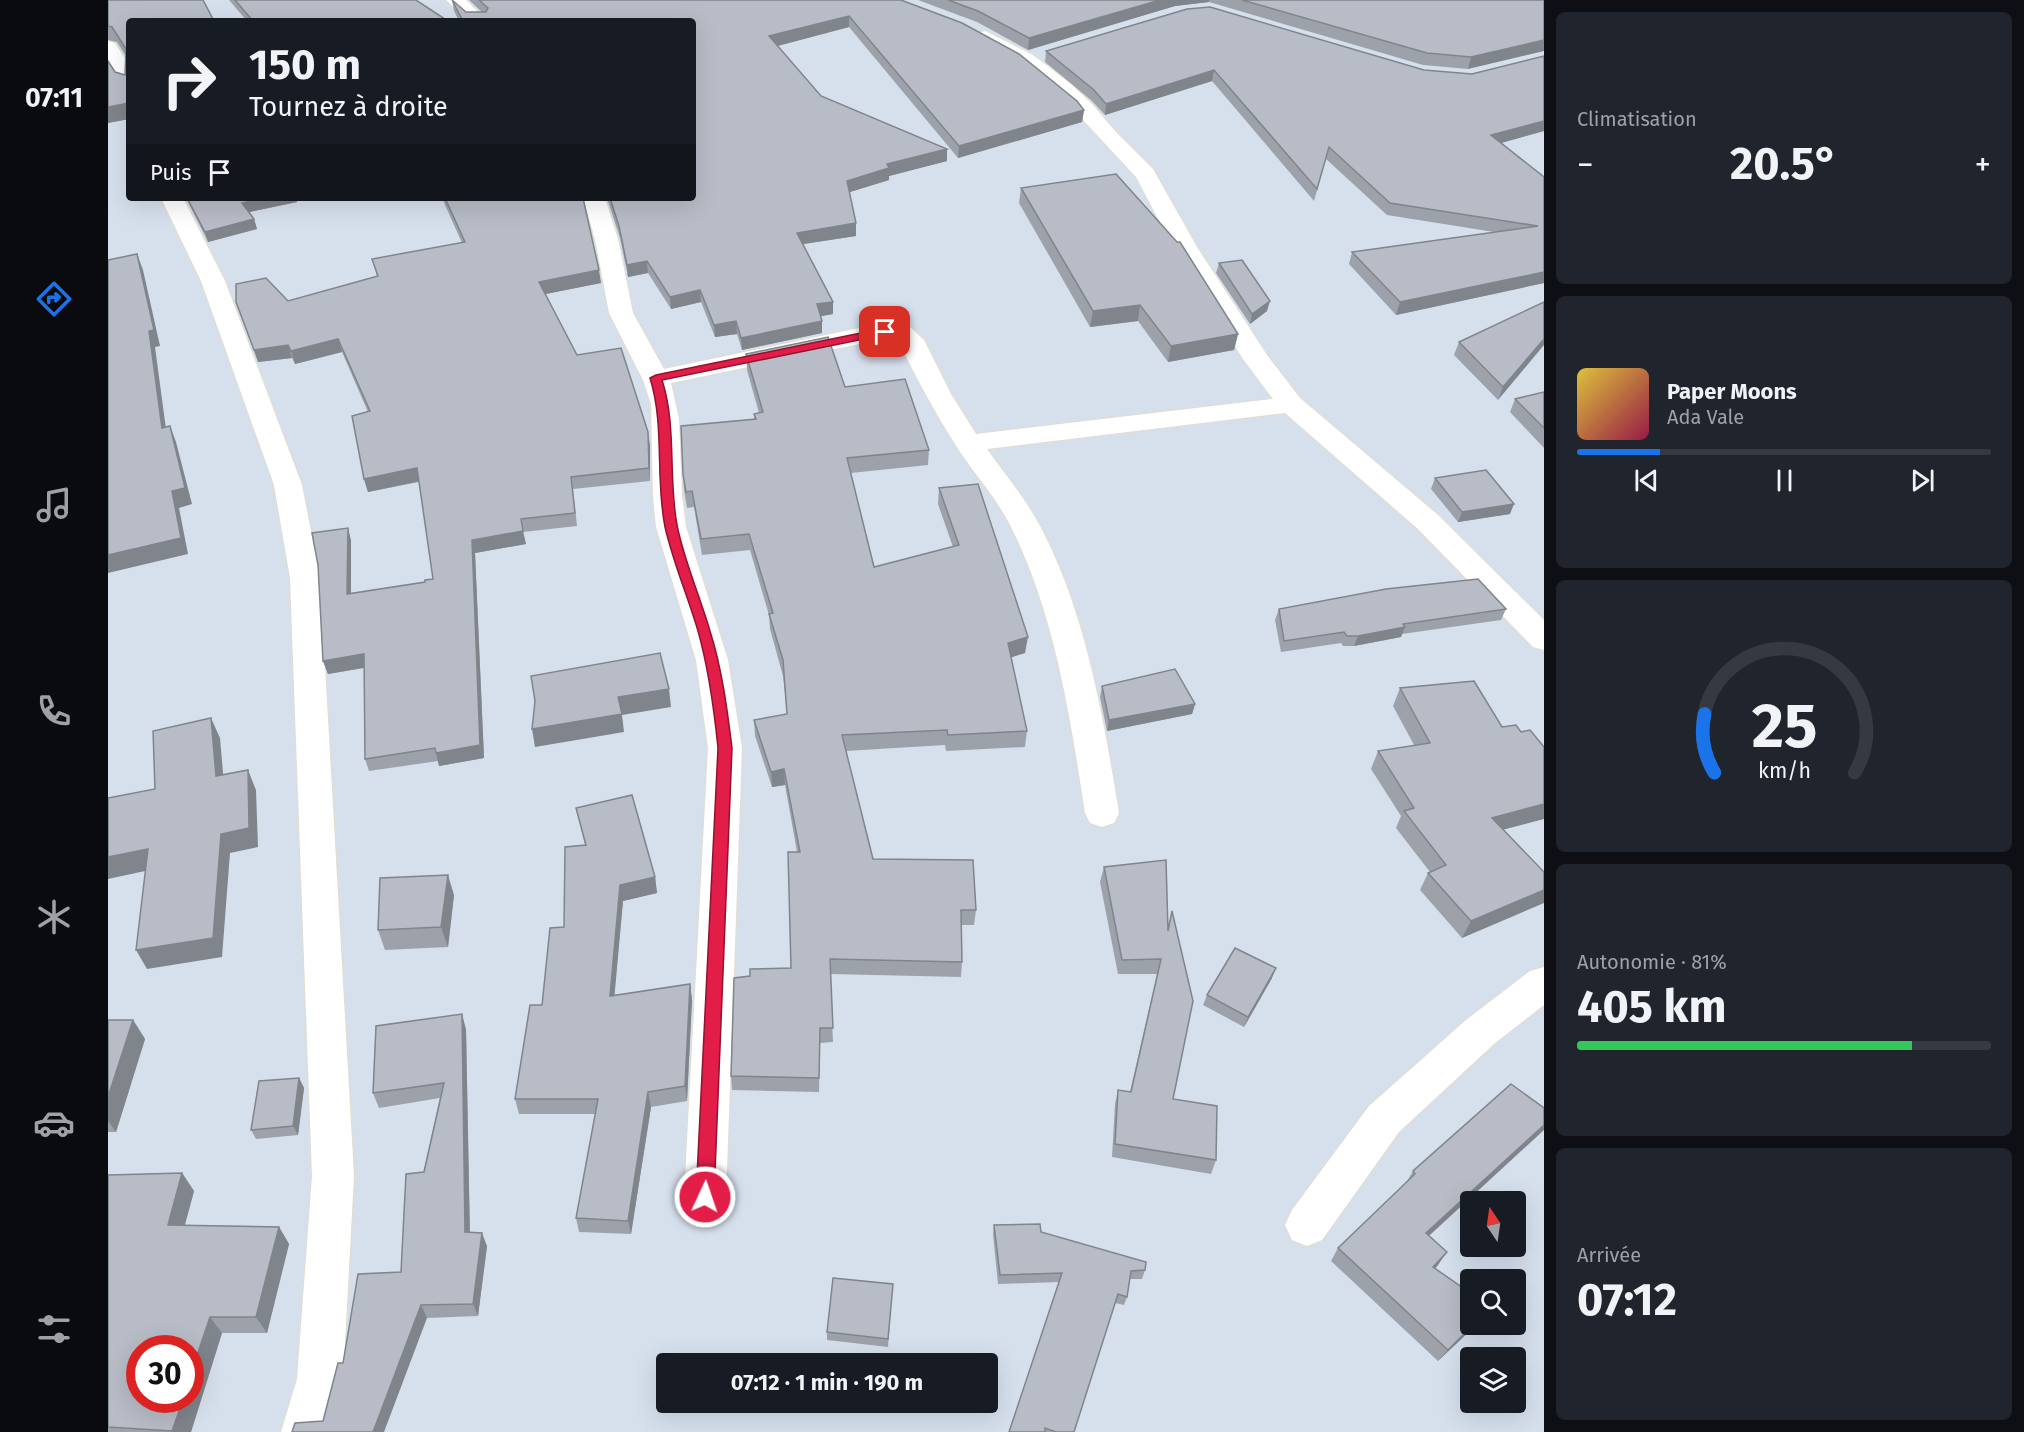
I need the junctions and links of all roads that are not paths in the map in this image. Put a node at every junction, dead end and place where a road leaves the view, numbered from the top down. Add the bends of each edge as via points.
1 (455, 0) edge
2 (476, 18) edge
3 (969, 28) edge
4 (108, 47) edge
5 (1048, 52) edge
6 (1026, 59) junction
7 (126, 77) edge
8 (173, 201) edge
9 (595, 201) edge
10 (656, 378) junction
11 (1291, 404) junction
12 (968, 443) junction
13 (1544, 639) edge
14 (1102, 813) dead end
15 (1544, 982) edge
16 (705, 1197) dead end
17 (1307, 1226) dead end
18 (305, 1432) edge

1 - 2 street
3 - 6 street
4 - 7 street
5 - 6 street
6 - 11 street via 1084,107 1145,174 1191,257 1256,359
8 - 18 street via 213,281 288,485 305,578 333,1176 320,1379
9 - 10 street via 620,308
10 - 12 street via 864,335 901,332 911,340
10 - 16 street via 663,402 665,489 672,528 719,688 725,748
11 - 12 street
11 - 13 street via 1428,522
12 - 14 street via 1026,527 1051,586 1086,713
15 - 17 street via 1480,1032 1384,1119

